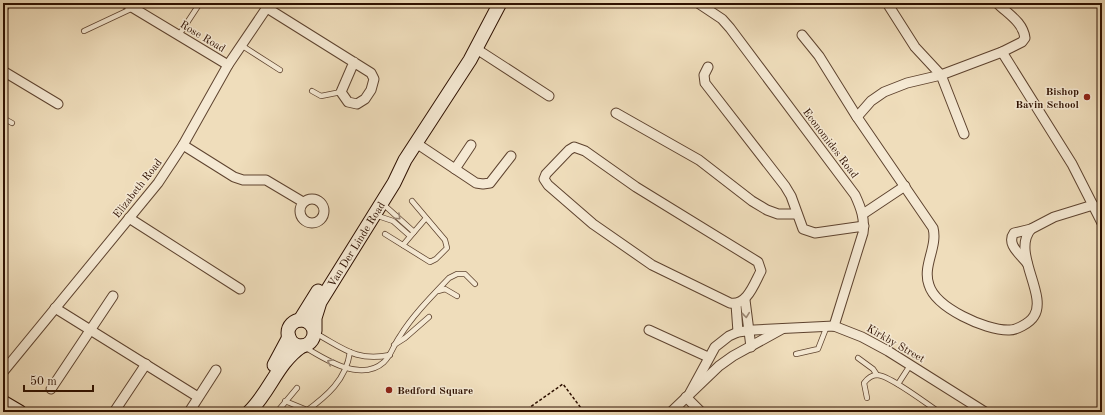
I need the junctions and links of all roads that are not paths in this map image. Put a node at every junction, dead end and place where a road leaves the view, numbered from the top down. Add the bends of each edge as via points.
1 (6, 3) edge
2 (200, 3) edge
3 (500, 3) edge
4 (508, 3) edge
5 (698, 3) edge
6 (887, 3) edge
7 (997, 3) edge
8 (129, 5) edge
9 (268, 6) edge
10 (3, 8) edge
11 (84, 31) dead end
12 (179, 35) junction
13 (802, 35) dead end
14 (242, 45) junction
15 (477, 49) junction
16 (1002, 52) junction
17 (354, 62) junction
18 (228, 65) junction
19 (708, 67) dead end
20 (280, 70) dead end
21 (3, 71) edge
22 (941, 75) junction
23 (312, 91) dead end
24 (341, 92) junction
25 (549, 96) dead end
26 (58, 104) dead end
27 (616, 112) dead end
28 (857, 117) junction
29 (3, 118) edge
30 (12, 123) dead end
31 (964, 134) dead end
32 (416, 143) junction
33 (183, 145) junction
34 (471, 145) dead end
35 (511, 156) dead end
36 (405, 160) junction
37 (455, 169) junction
38 (905, 186) junction
39 (412, 201) dead end
40 (303, 202) dead end
41 (382, 202) junction
42 (1092, 205) junction
43 (796, 214) junction
44 (863, 214) junction
45 (374, 215) junction
46 (129, 218) junction
47 (426, 218) junction
48 (1102, 223) edge
49 (864, 226) junction
50 (1031, 228) junction
51 (385, 234) dead end
52 (412, 234) junction
53 (403, 244) junction
54 (1027, 262) junction
55 (475, 284) dead end
56 (240, 289) dead end
57 (435, 293) junction
58 (114, 296) dead end
59 (456, 296) dead end
60 (740, 302) junction
61 (55, 308) junction
62 (429, 317) dead end
63 (300, 320) junction
64 (830, 326) junction
65 (785, 327) junction
66 (91, 330) junction
67 (649, 330) dead end
68 (748, 331) junction
69 (315, 332) junction
70 (738, 332) junction
71 (289, 337) junction
72 (394, 345) junction
73 (303, 346) junction
74 (751, 347) junction
75 (350, 352) junction
76 (796, 354) dead end
77 (390, 355) junction
78 (708, 358) junction
79 (858, 358) dead end
80 (146, 364) junction
81 (911, 364) junction
82 (720, 366) junction
83 (347, 368) junction
84 (216, 370) dead end
85 (3, 372) edge
86 (877, 375) junction
87 (898, 384) junction
88 (297, 388) dead end
89 (51, 389) dead end
90 (688, 395) junction
91 (198, 397) junction
92 (866, 398) dead end
93 (3, 402) edge
94 (285, 402) junction
95 (306, 411) edge
96 (20, 412) edge
97 (114, 412) edge
98 (189, 412) edge
99 (249, 412) edge
100 (277, 412) edge
101 (671, 412) edge
102 (701, 412) edge
103 (939, 412) edge
104 (985, 412) edge

1 - 10 street
2 - 12 lane
3 - 15 main road, Van Der Linde Road
4 - 15 main road, Van Der Linde Road
5 - 44 street, Economides Road via 722,19 730,28 855,195
6 - 22 street via 916,47
7 - 16 street via 1020,25 1025,38
8 - 11 lane
8 - 12 street, Rose Road
9 - 14 street, Elizabeth Road
9 - 17 street
12 - 18 street, Rose Road
13 - 28 street via 819,56
14 - 18 street, Elizabeth Road
14 - 20 lane
15 - 25 street
15 - 32 main road, Van Der Linde Road
16 - 22 street
16 - 42 street via 1072,164
17 - 24 street
17 - 24 street via 372,75 372,90 357,104 348,102
18 - 33 street, Elizabeth Road
19 - 43 street via 704,75 705,83 785,186
21 - 26 street
22 - 28 street via 907,83 884,92 871,101
22 - 31 street
23 - 24 lane via 321,96
27 - 43 street via 699,160 752,201 778,214
28 - 38 street
29 - 30 lane
32 - 36 main road, Van Der Linde Road
32 - 37 street
33 - 40 street via 234,177 269,181
33 - 46 street, Elizabeth Road via 158,183
34 - 37 street
35 - 37 street via 490,183 476,183
36 - 41 main road, Van Der Linde Road
36 - 63 main road, Van Der Linde Road via 388,178
38 - 44 street
38 - 54 street via 933,228 927,278 932,292 944,305 989,328 1009,331 1018,328 1034,316 1036,309 1036,296
39 - 47 lane
41 - 45 main road, Van Der Linde Road
41 -> 52 lane
42 - 48 street
42 - 50 street via 1054,217
43 - 49 street via 800,225 808,232
44 - 49 street, Economides Road
45 - 52 lane via 393,221
45 - 69 main road, Van Der Linde Road via 320,302 315,318
46 - 56 street
46 - 61 street, Elizabeth Road
47 - 52 lane
47 - 53 lane via 445,240 447,248 436,260 430,262
49 - 64 street, Economides Road via 862,241
50 - 54 street via 1024,242
50 - 54 street via 1014,233 1011,241
51 - 53 lane
52 - 53 lane
55 - 57 lane via 465,274 457,274
57 - 59 lane via 445,289
57 - 72 lane
58 - 66 street
60 - 60 street via 730,303 652,266 593,224 548,185 544,179 546,174 574,147 758,262 761,271
60 -> 68 street
60 - 70 street
61 - 66 street
61 - 85 street, Elizabeth Road
62 - 72 lane
63 - 69 main road via 308,321
63 - 71 main road via 290,326
64 - 65 street, Kirkby Street
64 - 76 lane via 818,349
64 - 81 street, Kirkby Street via 862,337
65 - 68 street, Kirkby Street
65 - 74 street, Kirkby Street
66 - 80 street
66 - 89 street
67 - 78 street
68 - 70 street, Kirkby Street
68 - 74 street
69 - 73 main road via 310,343
69 - 75 lane
70 - 78 street, Kirkby Street via 720,343
71 - 73 main road via 294,344
71 - 99 main road via 256,394
72 - 77 lane
83 -> 73 lane via 330,363
73 - 99 main road via 288,357 262,398
74 - 82 street, Kirkby Street
75 - 77 lane via 370,358
75 - 83 lane
77 - 83 lane via 375,367
78 - 82 street
78 - 90 street, Kirkby Street
79 - 86 lane
80 - 91 street
80 - 97 street
81 - 87 lane
81 - 104 street, Kirkby Street
82 - 90 street, Kirkby Street
83 - 95 lane via 329,394
84 - 91 street
86 - 87 lane
86 - 92 lane via 864,383
87 - 103 lane
88 - 94 lane
90 - 101 street, Kirkby Street
90 - 102 street
91 - 98 street
93 - 96 main road
94 - 95 lane
94 - 100 lane

